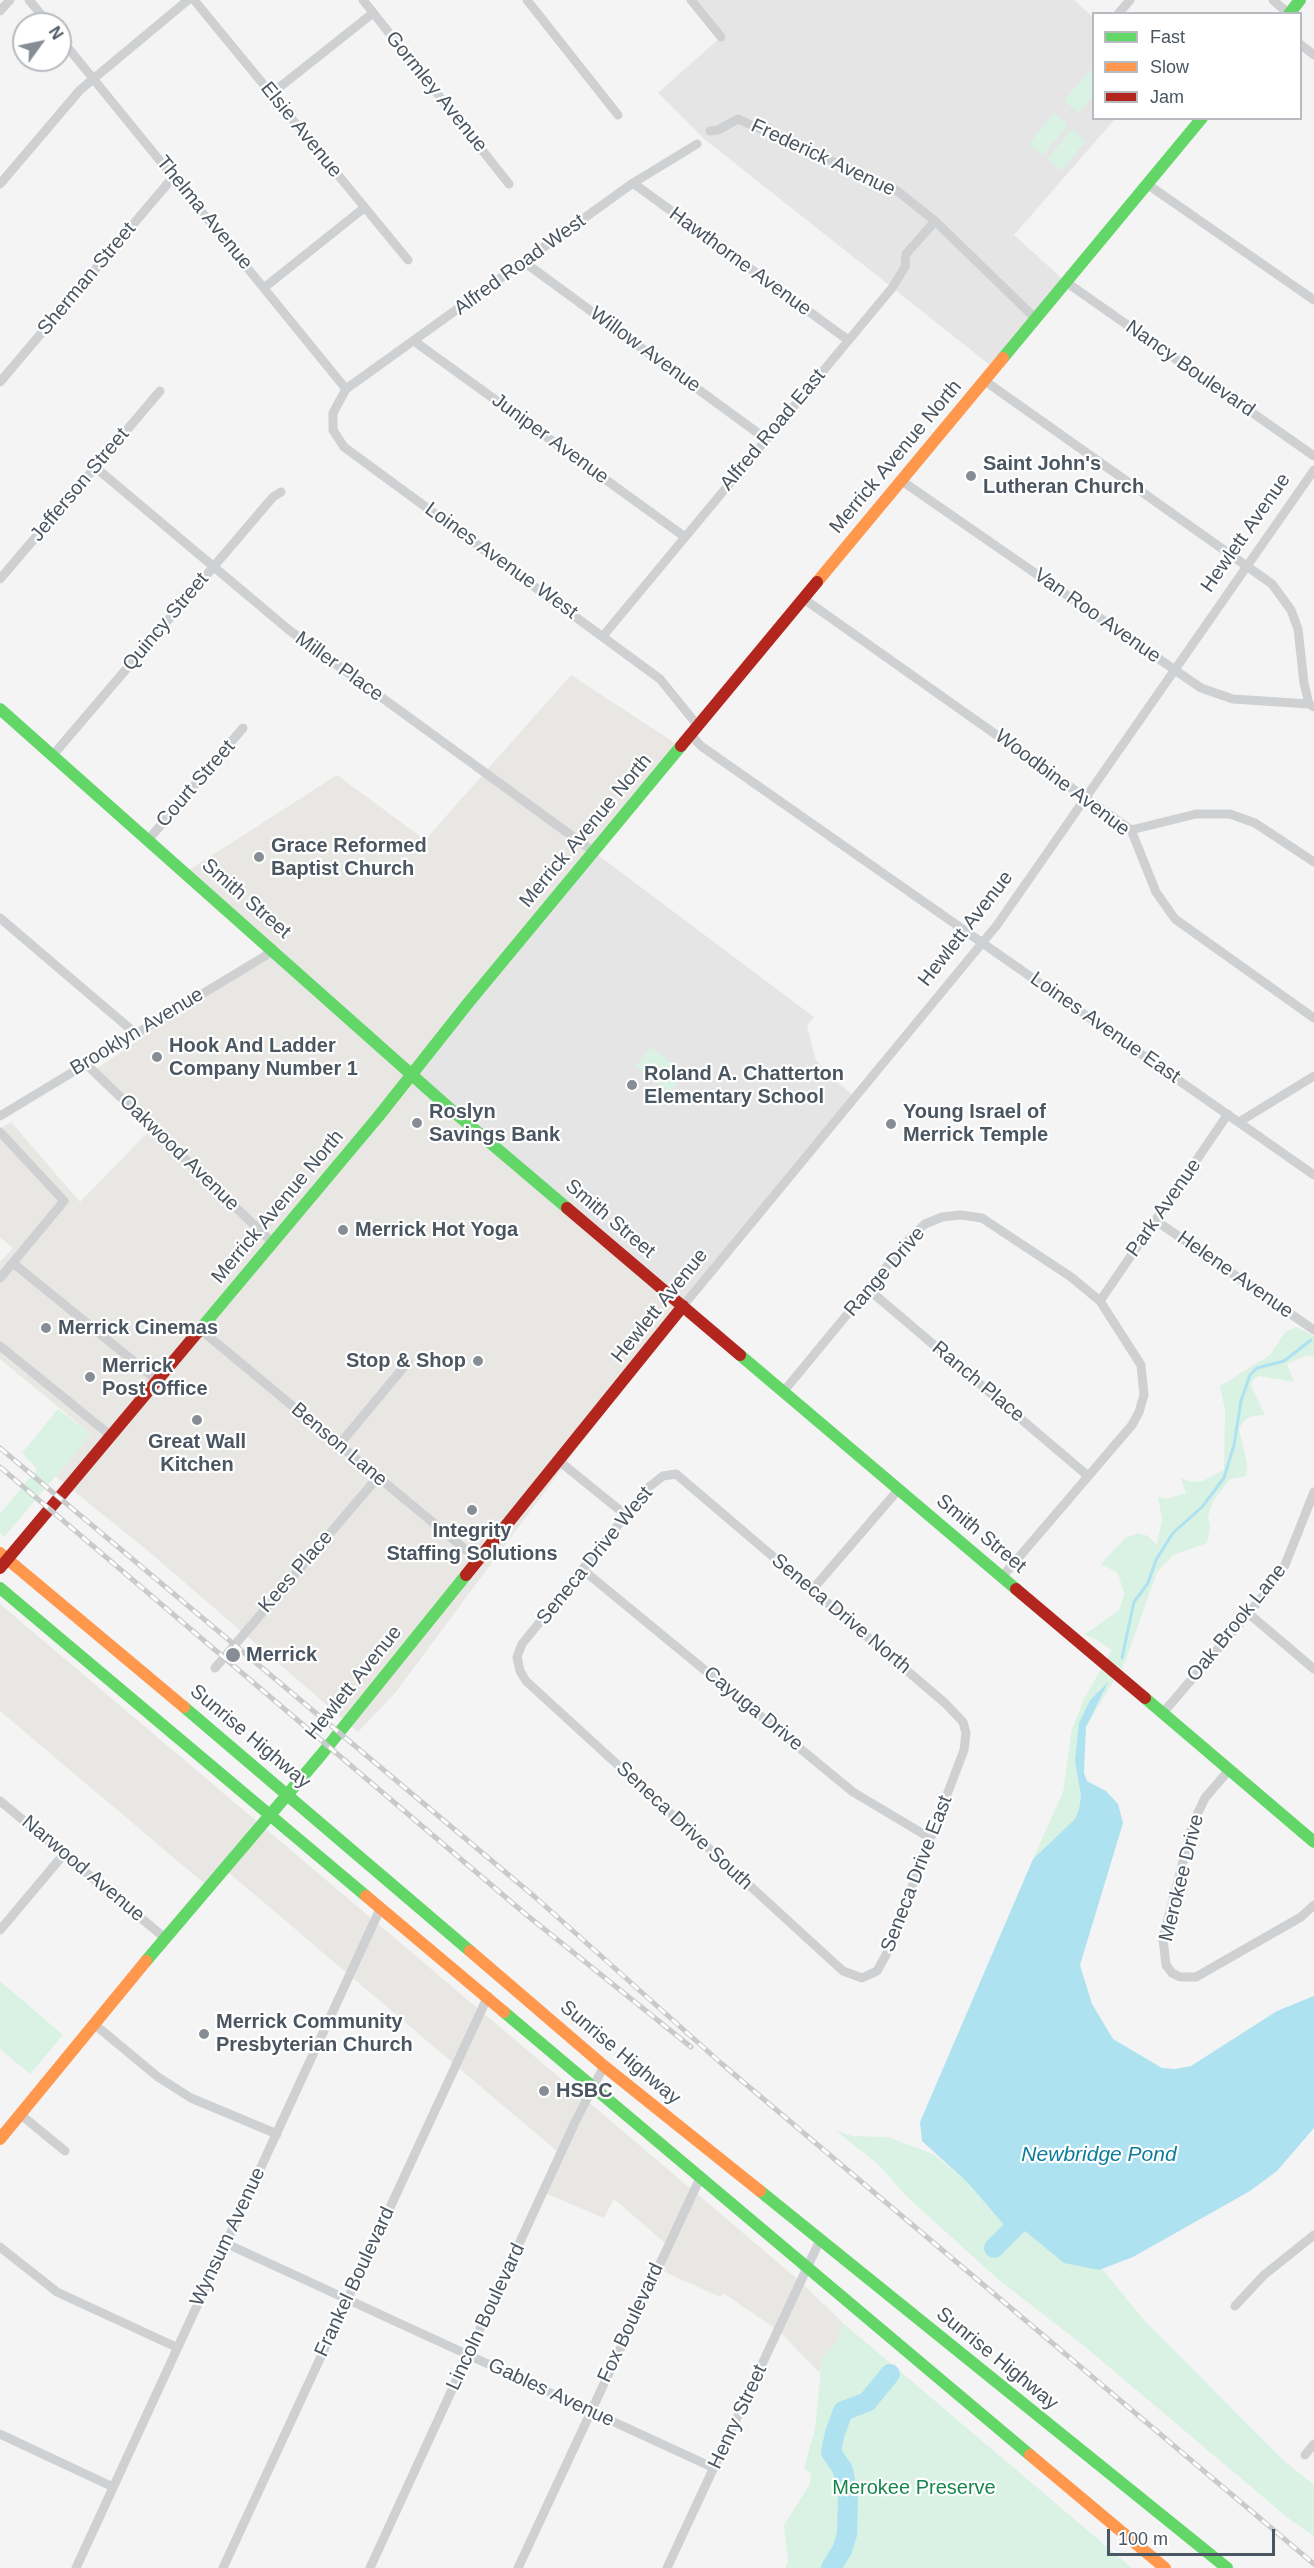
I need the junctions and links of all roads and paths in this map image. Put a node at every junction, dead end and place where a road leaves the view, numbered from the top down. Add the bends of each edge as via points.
1 (10, 0) edge
2 (29, 0) edge
3 (188, 0) edge
4 (194, 0) edge
5 (363, 0) edge
6 (527, 0) edge
7 (691, 0) edge
8 (1130, 0) edge
9 (1273, 0) edge
10 (1300, 0) edge
11 (0, 11) edge
12 (39, 12) edge
13 (1120, 12) edge
14 (1287, 12) edge
15 (1291, 12) edge
16 (373, 13) junction
17 (721, 37) dead end
18 (1302, 46) edge
19 (72, 53) edge
20 (1314, 55) edge
21 (93, 78) junction
22 (271, 94) junction
23 (618, 115) dead end
24 (1200, 120) edge
25 (710, 131) dead end
26 (697, 144) dead end
27 (174, 176) junction
28 (633, 183) junction
29 (0, 184) edge
30 (509, 184) dead end
31 (1147, 184) junction
32 (364, 208) junction
33 (935, 221) junction
34 (408, 260) dead end
35 (524, 262) junction
36 (1066, 282) junction
37 (265, 287) junction
38 (1314, 300) edge
39 (1036, 319) junction
40 (848, 340) junction
41 (414, 341) junction
42 (985, 381) junction
43 (0, 382) edge
44 (346, 389) junction
45 (160, 391) dead end
46 (766, 439) junction
47 (1314, 456) edge
48 (95, 467) junction
49 (1314, 470) edge
50 (902, 481) junction
51 (281, 492) dead end
52 (685, 537) junction
53 (1247, 566) junction
54 (213, 567) junction
55 (0, 579) edge
56 (804, 599) junction
57 (603, 636) junction
58 (1174, 670) junction
59 (1312, 705) edge
60 (0, 709) edge
61 (243, 728) dead end
62 (694, 730) junction
63 (53, 755) junction
64 (1086, 796) junction
65 (1131, 830) junction
66 (149, 839) junction
67 (594, 852) junction
68 (1314, 862) edge
69 (0, 918) edge
70 (983, 942) junction
71 (272, 948) junction
72 (1314, 1018) edge
73 (135, 1033) junction
74 (85, 1063) junction
75 (412, 1074) junction
76 (1314, 1076) edge
77 (1228, 1114) junction
78 (0, 1116) edge
79 (1239, 1122) junction
80 (0, 1132) edge
81 (1314, 1175) edge
82 (1155, 1220) junction
83 (273, 1243) junction
84 (13, 1263) junction
85 (0, 1278) edge
86 (868, 1289) junction
87 (1100, 1301) junction
88 (683, 1306) junction
89 (201, 1330) junction
90 (1314, 1330) edge
91 (0, 1346) edge
92 (408, 1362) dead end
93 (158, 1381) junction
94 (784, 1391) junction
95 (110, 1436) junction
96 (339, 1445) junction
97 (559, 1461) junction
98 (1088, 1476) junction
99 (378, 1477) junction
100 (899, 1489) junction
101 (694, 1490) joint
102 (1314, 1492) edge
103 (1311, 1513) edge
104 (627, 1516) junction
105 (2, 1560) edge
106 (478, 1560) junction
107 (583, 1570) junction
108 (1002, 1577) junction
109 (0, 1588) edge
110 (812, 1590) junction
111 (1248, 1613) junction
112 (215, 1668) dead end
113 (1314, 1669) edge
114 (520, 1671) joint
115 (1162, 1714) junction
116 (964, 1750) joint
117 (1229, 1770) junction
118 (288, 1794) junction
119 (2, 1805) edge
120 (270, 1814) junction
121 (930, 1838) junction
122 (1314, 1842) edge
123 (64, 1854) junction
124 (1314, 1905) edge
125 (381, 1907) junction
126 (0, 1930) edge
127 (165, 1938) junction
128 (852, 1977) joint
129 (488, 1996) junction
130 (94, 2024) junction
131 (604, 2066) junction
132 (593, 2086) junction
133 (20, 2114) junction
134 (277, 2134) junction
135 (0, 2139) edge
136 (65, 2151) dead end
137 (701, 2176) junction
138 (1314, 2235) edge
139 (820, 2240) junction
140 (225, 2243) junction
141 (0, 2247) edge
142 (808, 2266) junction
143 (347, 2300) junction
144 (1235, 2306) dead end
145 (177, 2347) junction
146 (468, 2355) junction
147 (590, 2411) junction
148 (0, 2434) edge
149 (1314, 2444) edge
150 (1305, 2454) dead end
151 (714, 2468) junction
152 (113, 2487) junction
153 (76, 2568) edge
154 (223, 2568) edge
155 (370, 2568) edge
156 (518, 2568) edge
157 (667, 2568) edge
158 (1165, 2568) edge
159 (1227, 2568) edge

1 - 11 street
2 - 12 street
3 - 21 street
4 - 22 street, Elsie Avenue
5 - 16 street, Gormley Avenue
6 - 23 street
7 - 17 street
8 - 13 street
9 - 14 street
10 - 15 main road
16 - 22 street
16 - 30 street, Gormley Avenue
18 - 20 street
19 - 21 street, Thelma Avenue
21 - 27 street, Thelma Avenue
21 - 29 street
22 - 32 street, Elsie Avenue
24 - 31 main road, Merrick Avenue North
25 - 33 street, Frederick Avenue via 738,119 896,190
26 - 28 street, Alfred Road West
27 - 37 street, Thelma Avenue
27 - 43 street, Sherman Street
28 - 35 street, Alfred Road West
28 - 40 street, Hawthorne Avenue
31 - 36 main road, Merrick Avenue North
31 - 38 street
32 - 34 street, Elsie Avenue
32 - 37 street
33 - 39 street, Frederick Avenue
33 - 40 street, Alfred Road East via 906,254 905,267 892,288
35 - 41 street, Alfred Road West
35 - 46 street, Willow Avenue
36 - 39 main road, Merrick Avenue North
36 - 47 street, Nancy Boulevard
37 - 44 street, Thelma Avenue
39 - 42 main road, Merrick Avenue North
40 - 46 street, Alfred Road East
41 - 44 street, Alfred Road West
41 - 52 street, Juniper Avenue
42 - 50 main road, Merrick Avenue North
42 - 53 street
44 - 57 street, Loines Avenue West via 333,413 333,430 344,447
45 - 48 street, Jefferson Street
46 - 52 street, Alfred Road East
48 - 54 street, Miller Place
48 - 55 street, Jefferson Street
49 - 53 street, Hewlett Avenue
50 - 56 main road, Merrick Avenue North
50 - 58 street, Van Roo Avenue
51 - 54 street, Quincy Street
52 - 57 street, Alfred Road East
53 - 58 street, Hewlett Avenue
53 - 59 street via 1272,584 1291,610
54 - 63 street, Quincy Street
54 - 67 street, Miller Place via 289,630
56 - 62 main road, Merrick Avenue North
56 - 64 street, Woodbine Avenue
57 - 62 street, Loines Avenue West via 660,679
58 - 59 street, Van Roo Avenue via 1201,688 1233,699
58 - 64 street, Hewlett Avenue
60 - 63 main road, Smith Street
61 - 66 street, Court Street
62 - 67 main road, Merrick Avenue North
62 - 70 street, Loines Avenue West via 701,746
63 - 66 main road, Smith Street
64 - 65 street, Woodbine Avenue
64 - 70 street, Hewlett Avenue
65 - 68 street via 1196,814 1230,814 1256,823
65 - 72 street, Woodbine Avenue via 1156,892 1175,918
66 - 71 main road, Smith Street
67 - 75 main road, Merrick Avenue North
69 - 73 street
70 - 77 street, Loines Avenue East
70 - 88 street, Hewlett Avenue
71 - 73 street, Brooklyn Avenue via 265,956
71 - 75 main road, Smith Street
73 - 74 street, Brooklyn Avenue
74 - 78 street, Brooklyn Avenue
74 - 83 street, Oakwood Avenue
75 - 83 main road, Merrick Avenue North
75 - 88 main road, Smith Street
76 - 79 street
77 - 79 street, Loines Avenue East
77 - 82 street, Park Avenue
79 - 81 street
80 - 84 street via 64,1201
82 - 87 street, Park Avenue
82 - 90 street, Helene Avenue
83 - 89 main road, Merrick Avenue North
84 - 85 street
84 - 93 street
86 - 87 street, Range Drive via 925,1224 961,1215 982,1218 1001,1228
86 - 94 street, Range Drive
86 - 98 street, Ranch Place
87 - 98 street via 1141,1365 1144,1395 1132,1425
88 - 94 main road, Smith Street
88 - 97 main road, Hewlett Avenue
89 - 93 main road, Merrick Avenue North
89 - 96 street, Benson Lane
91 - 95 street
92 - 96 street
93 - 95 main road, Merrick Avenue North
94 - 100 main road, Smith Street
95 - 105 main road, Merrick Avenue North
96 - 99 street, Benson Lane
97 - 104 street
97 - 106 main road, Hewlett Avenue
98 - 108 street
99 - 106 street, Benson Lane
99 - 112 street, Kees Place
100 - 108 main road, Smith Street
100 - 110 street
101 - 104 street, Seneca Drive West via 676,1474 663,1476 649,1487
101 - 110 street, Seneca Drive North
102 - 103 street, Oak Brook Lane
103 - 111 street, Oak Brook Lane via 1285,1565
104 - 107 street, Seneca Drive West
105 - 118 main road, Sunrise Highway
106 - 118 main road, Hewlett Avenue
107 - 114 street, Seneca Drive West via 522,1644 517,1657
107 - 121 street, Cayuga Drive via 853,1792
108 - 115 main road, Smith Street
109 - 120 main road
110 - 116 street, Seneca Drive North via 959,1716 966,1733
111 - 113 street
111 - 115 street, Oak Brook Lane
114 - 128 street, Seneca Drive South via 526,1681
115 - 117 main road, Smith Street
116 - 121 street, Seneca Drive East
117 - 122 main road, Smith Street
117 - 124 street, Merokee Drive via 1205,1798 1193,1822 1163,1939 1166,1965 1180,1977 1196,1977 1301,1917
118 - 120 main road, Hewlett Avenue
118 - 131 main road, Sunrise Highway
119 - 123 street, Narwood Avenue
120 - 125 main road
120 - 127 main road, Hewlett Avenue
121 - 128 street, Seneca Drive East via 886,1955 877,1971 862,1978
123 - 126 street
123 - 127 street, Narwood Avenue
125 - 129 main road
125 - 134 street, Wynsum Avenue
127 - 130 main road, Hewlett Avenue
129 - 132 main road
129 - 143 street, Frankel Boulevard
130 - 133 main road, Hewlett Avenue
130 - 134 street via 158,2077 191,2098
131 - 132 street, Lincoln Boulevard
131 - 139 main road, Sunrise Highway
132 - 137 main road
132 - 146 street, Lincoln Boulevard
133 - 135 main road, Hewlett Avenue
133 - 136 street
134 - 140 street, Wynsum Avenue
137 - 142 main road
137 - 147 street, Fox Boulevard
138 - 144 street via 1264,2275
139 - 142 street, Henry Street
139 - 159 main road, Sunrise Highway
140 - 143 street, Gables Avenue
140 - 145 street, Wynsum Avenue
141 - 145 street via 57,2292
142 - 151 street, Henry Street
142 - 158 main road
143 - 146 street, Gables Avenue
143 - 154 street, Frankel Boulevard
145 - 152 street, Wynsum Avenue
146 - 147 street, Gables Avenue
146 - 155 street, Lincoln Boulevard
147 - 151 street, Gables Avenue
147 - 156 street, Fox Boulevard
148 - 152 street
149 - 150 street
151 - 157 street, Henry Street
152 - 153 street, Wynsum Avenue

